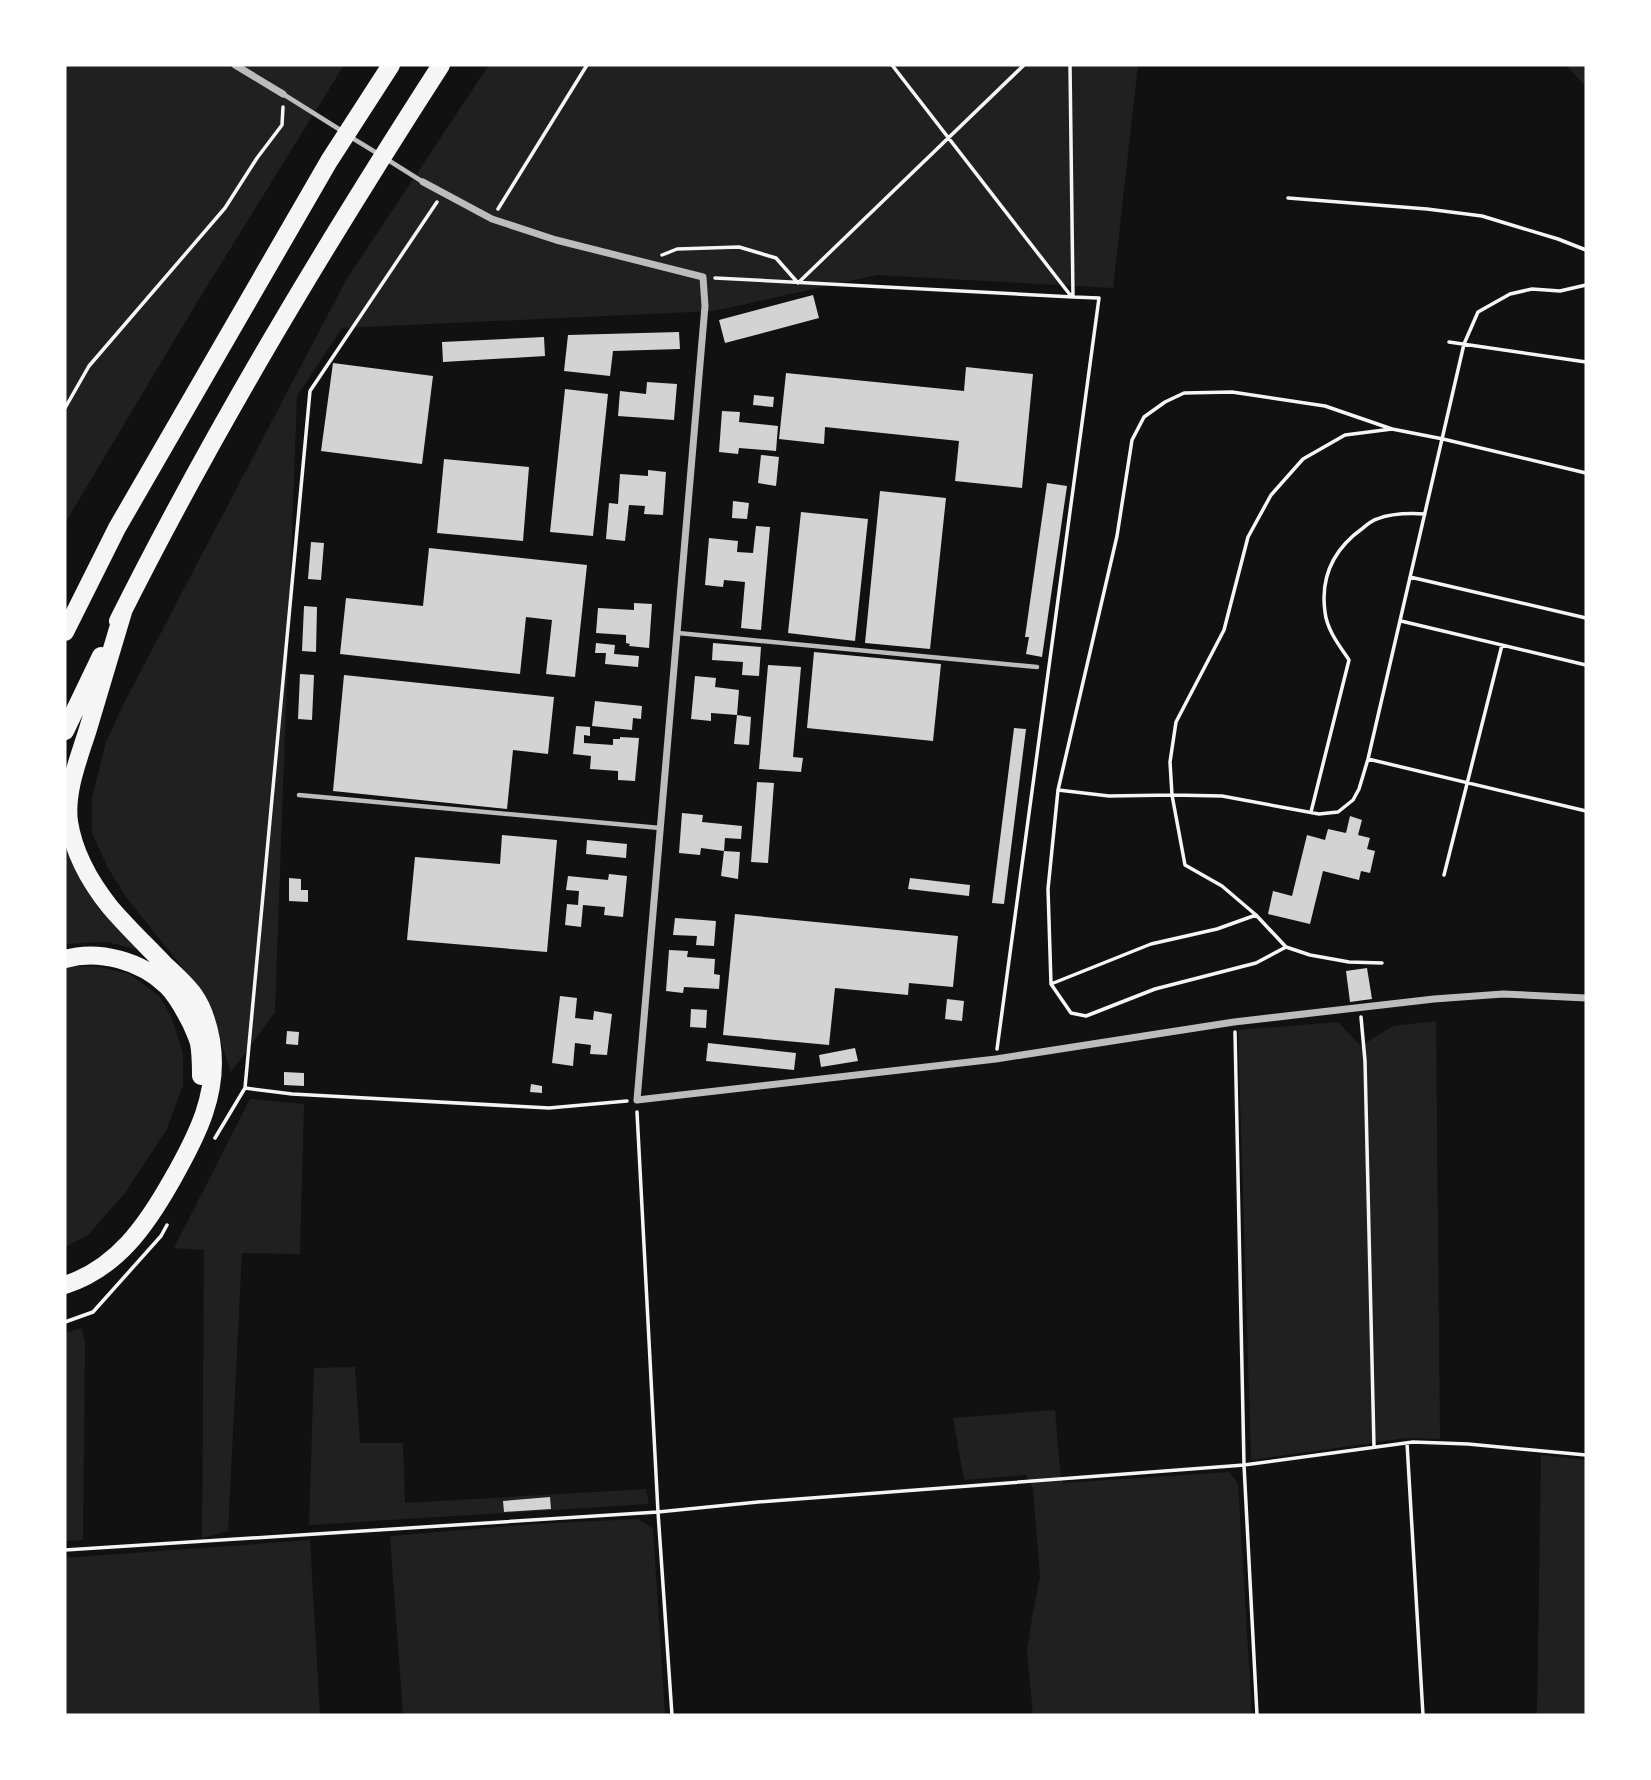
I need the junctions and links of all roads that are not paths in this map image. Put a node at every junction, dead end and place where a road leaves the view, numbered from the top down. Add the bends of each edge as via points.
1 (235, 65) edge
2 (391, 65) edge
3 (441, 65) edge
4 (284, 94) joint
5 (423, 183) joint
6 (117, 528) junction
7 (65, 603) edge
8 (122, 612) junction
9 (65, 632) edge
10 (677, 633) junction
11 (1037, 667) dead end
12 (65, 731) edge
13 (299, 795) dead end
14 (660, 828) junction
15 (65, 959) edge
16 (1585, 995) edge
17 (65, 1273) edge
18 (65, 1285) edge

1 - 4 street
2 - 6 highway via 329,161
3 - 8 highway via 273,335
4 - 5 lane
5 - 10 street via 492,219 703,277 705,306
6 - 7 highway
6 - 9 highway
8 - 12 highway
8 - 18 highway via 78,761 69,821 79,857 101,896 195,996 208,1024 213,1072 197,1134 144,1224 95,1272
10 - 11 lane
10 - 14 street
13 - 14 lane
14 - 16 street via 637,1100 996,1059 1234,1022 1434,999
15 - 17 highway via 100,956 151,973 185,1011 201,1060 194,1111 156,1186 108,1248

